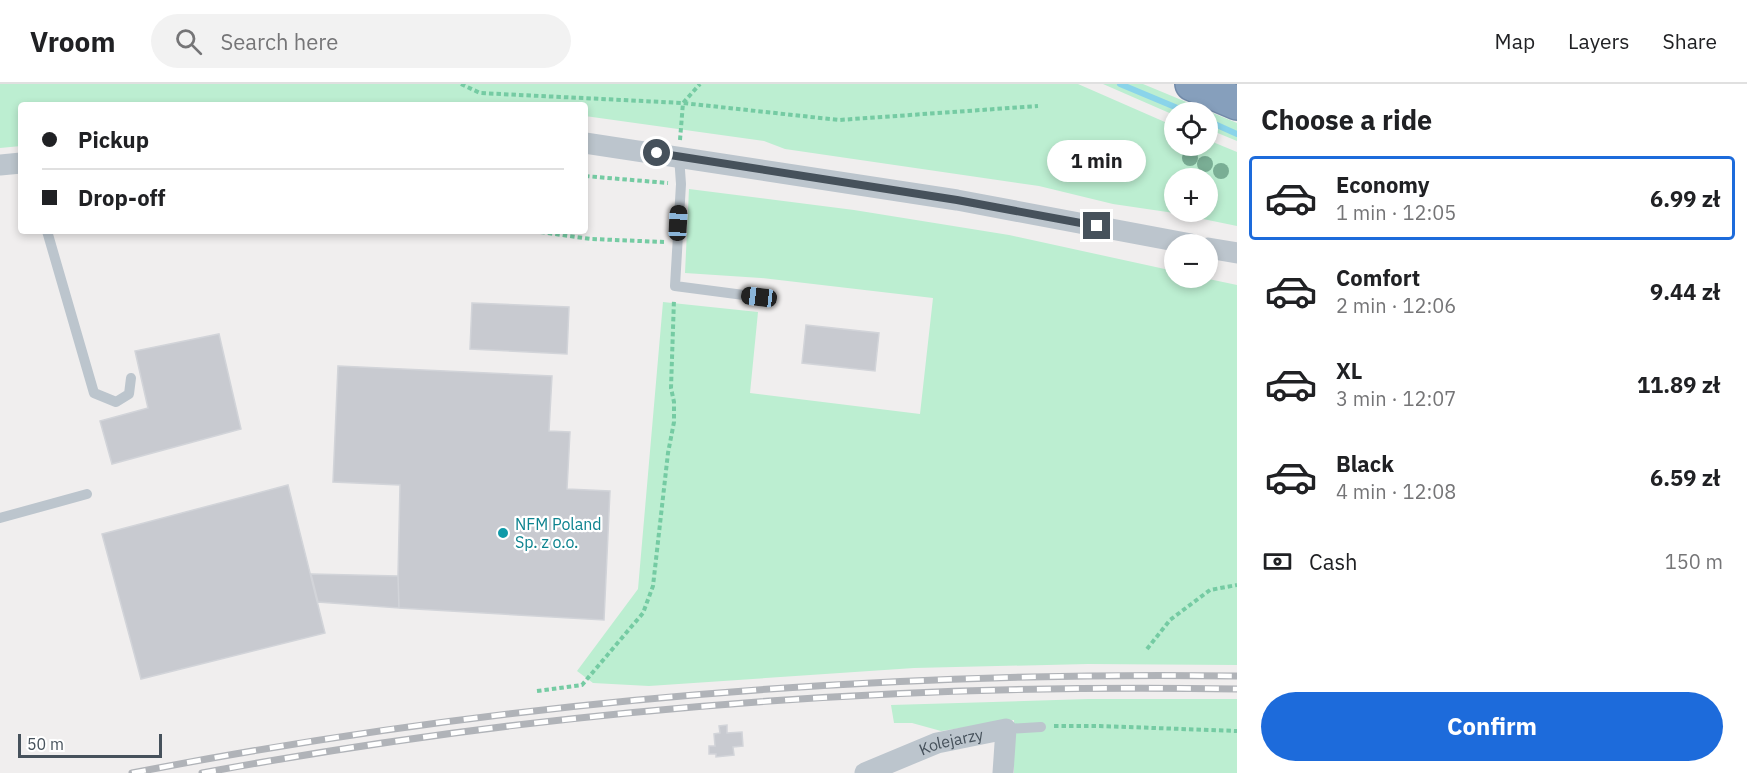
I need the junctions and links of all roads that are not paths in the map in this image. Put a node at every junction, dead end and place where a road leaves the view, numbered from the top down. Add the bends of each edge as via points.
1 (1192, 84) edge
2 (1237, 103) edge
3 (588, 142) edge
4 (680, 156) junction
5 (18, 163) edge
6 (0, 165) edge
7 (48, 234) edge
8 (1164, 239) edge
9 (1218, 250) edge
10 (1237, 254) edge
11 (759, 297) dead end
12 (131, 378) dead end
13 (87, 494) dead end
14 (0, 518) edge
15 (1041, 727) road end
16 (1006, 729) junction
17 (865, 773) edge
18 (1003, 773) edge

1 - 2 highway
3 - 4 street
4 - 8 street via 957,200
4 - 11 lane via 675,286
5 - 6 street
7 - 12 lane via 94,393 116,402 129,394
9 - 10 street
13 - 14 lane
15 - 16 lane, Kolejarzy
16 - 17 street, Kolejarzy via 937,743
16 - 18 street

